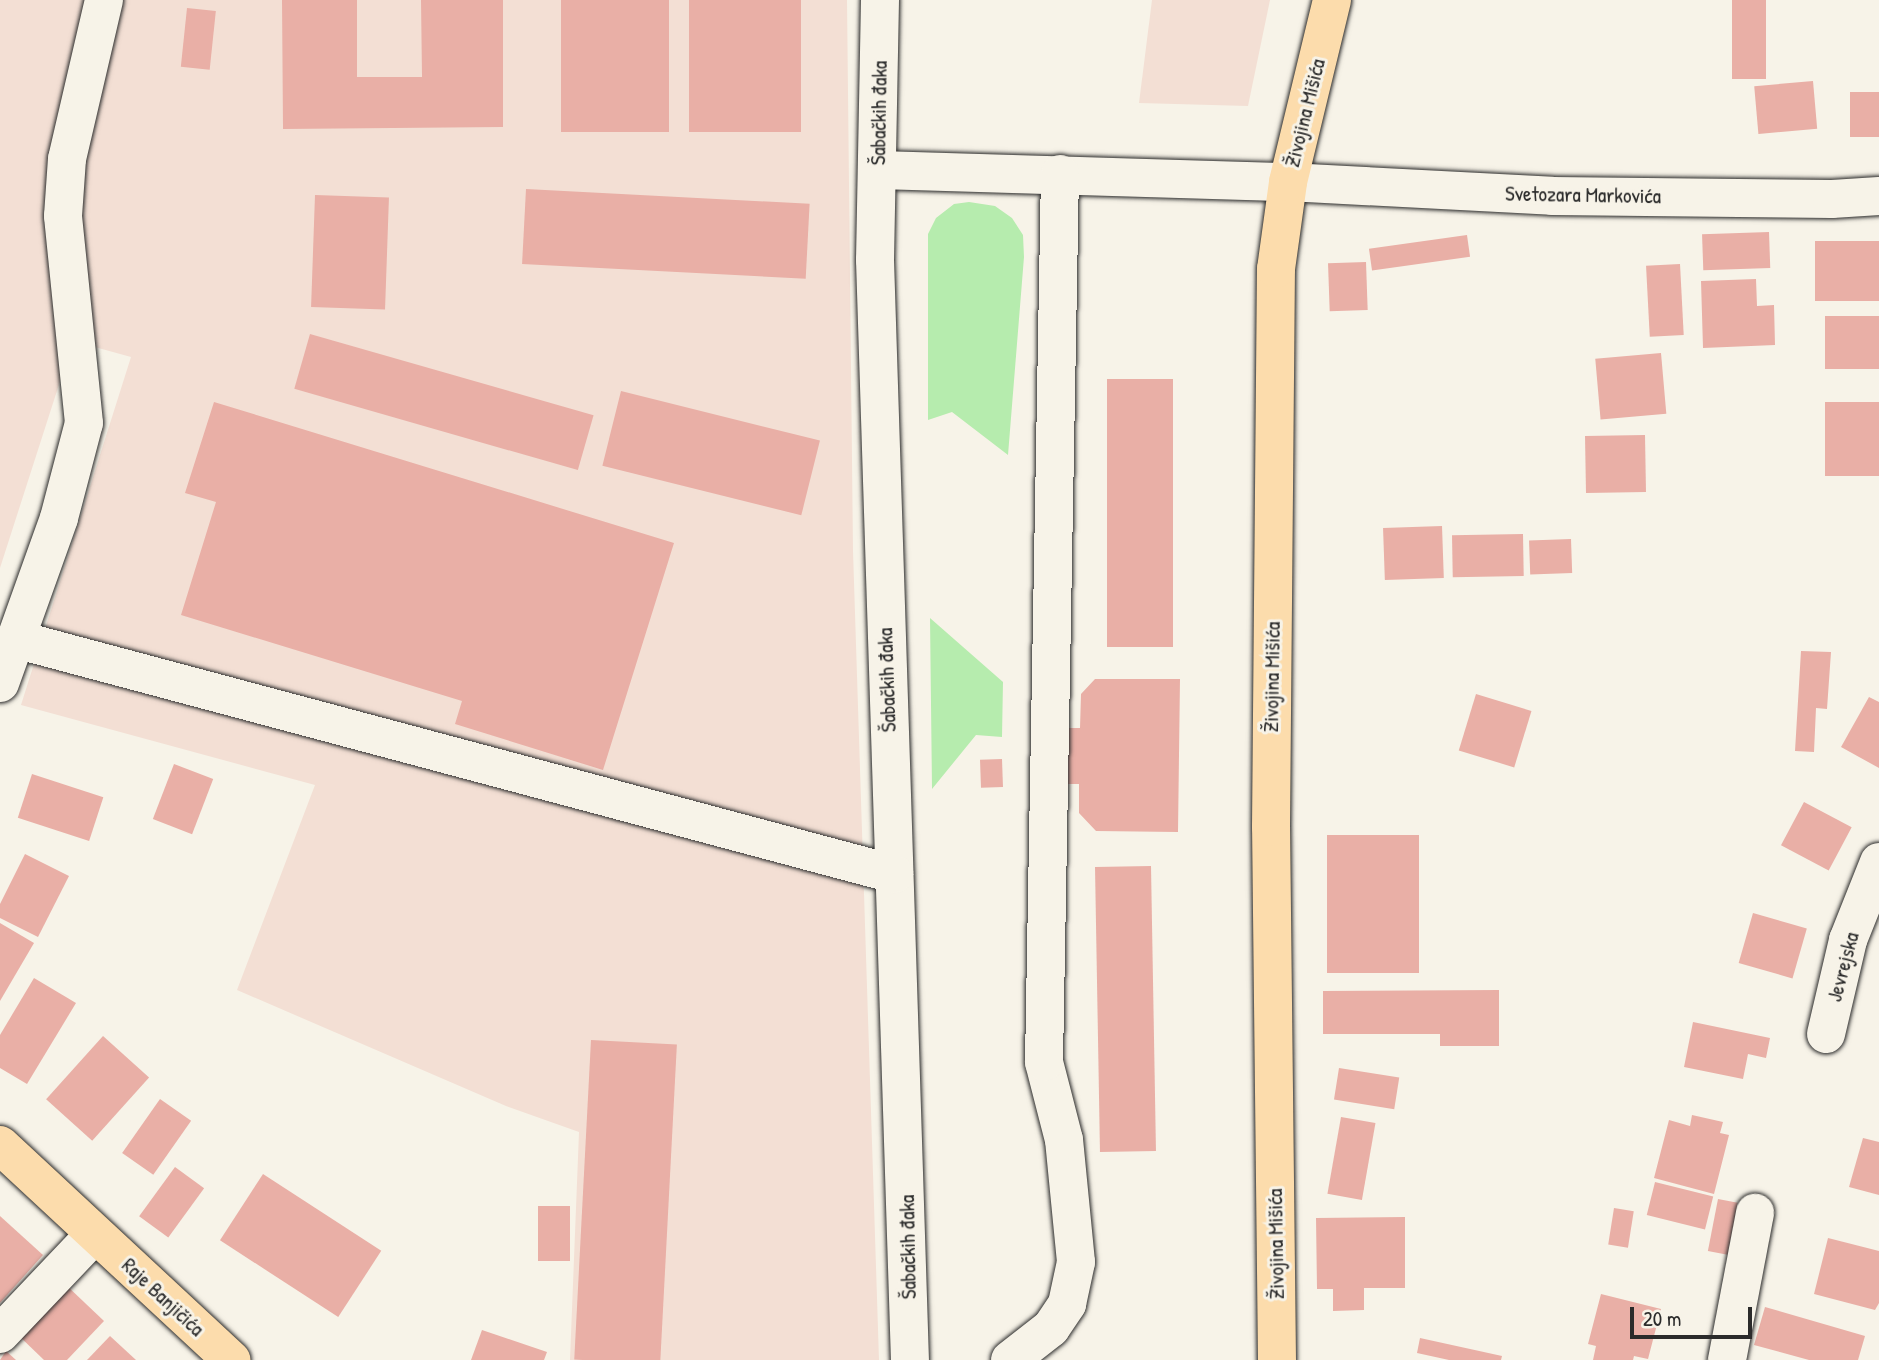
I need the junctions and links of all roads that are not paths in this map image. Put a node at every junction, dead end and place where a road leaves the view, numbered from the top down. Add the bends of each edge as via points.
1 (104, 0) edge
2 (880, 0) edge
3 (1332, 0) edge
4 (879, 170) junction
5 (1060, 174) junction
6 (1288, 182) junction
7 (1879, 196) edge
8 (15, 639) junction
9 (0, 684) edge
10 (1879, 862) edge
11 (894, 874) junction
12 (1826, 1034) dead end
13 (0, 1145) edge
14 (1755, 1213) dead end
15 (94, 1235) junction
16 (0, 1334) edge
17 (231, 1360) edge
18 (910, 1360) edge
19 (1010, 1360) edge
20 (1277, 1360) edge
21 (1727, 1360) edge

1 - 8 street via 67,159 63,216 83,423 59,518
2 - 4 street, Šabačkih đaka
3 - 6 main road, Živojina Mišića
4 - 5 street, Svetozara Markovića
4 - 11 street, Šabačkih đaka via 875,260
5 - 6 street, Svetozara Markovića
5 - 19 street via 1044,1062 1064,1140 1076,1262 1068,1304 1051,1328
6 - 7 street, Svetozara Markovića via 1552,196
6 - 20 main road, Živojina Mišića via 1276,270 1272,637
8 - 9 street
8 - 11 street
10 - 12 street, Jevrejska via 1848,940
11 - 18 street, Šabačkih đaka
13 - 15 main road, Raje Banjičića
14 - 21 street
15 - 16 street
15 - 17 main road, Raje Banjičića

